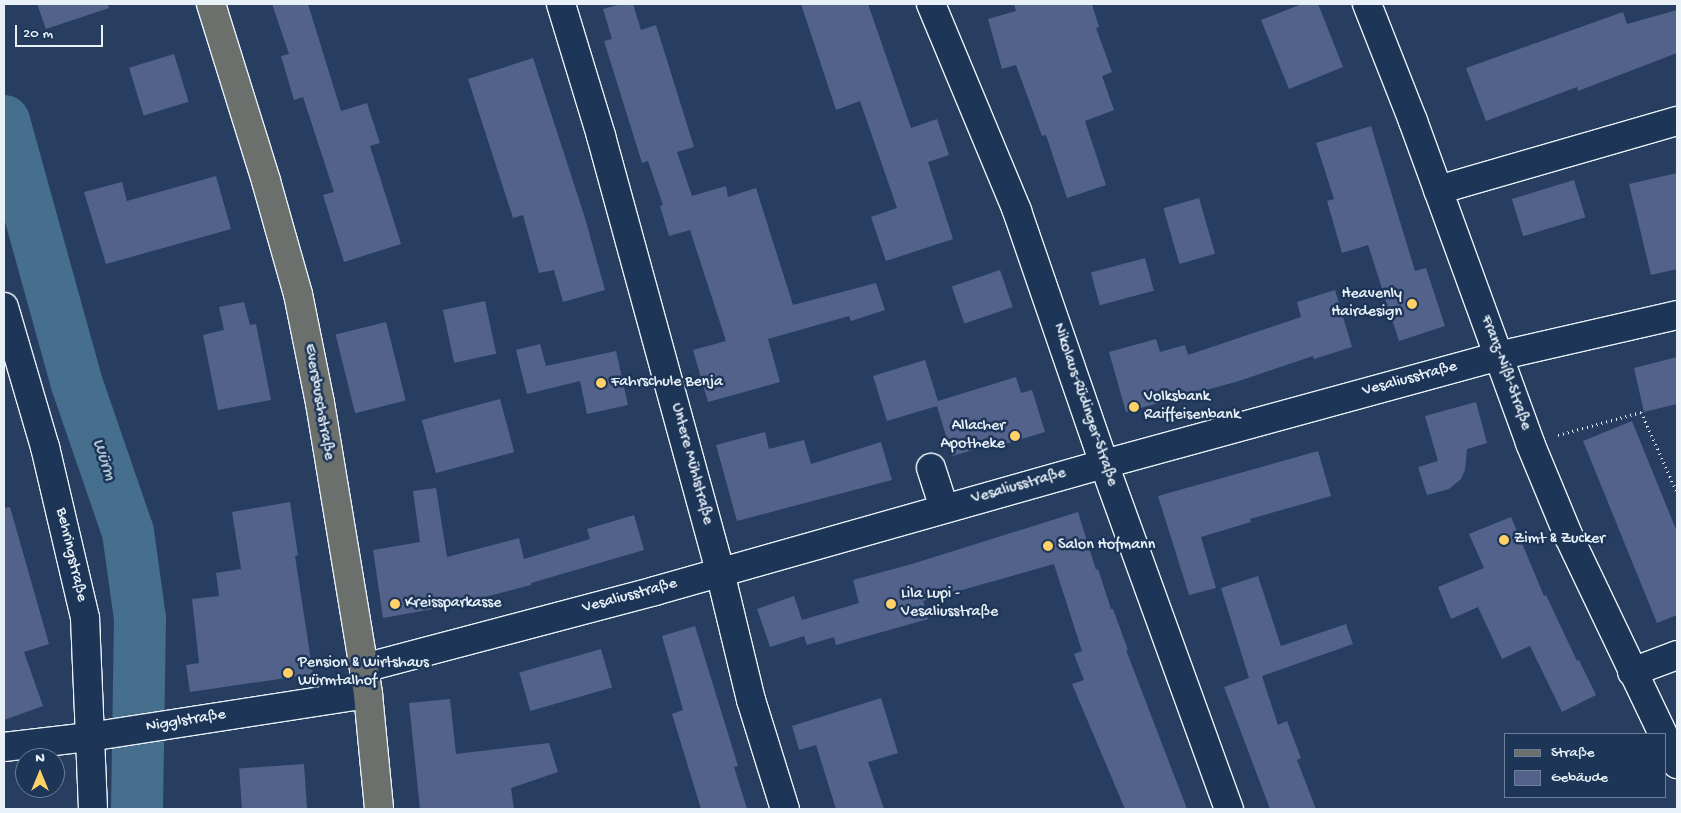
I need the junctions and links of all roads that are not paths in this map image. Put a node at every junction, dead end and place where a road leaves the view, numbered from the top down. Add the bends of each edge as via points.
1 (211, 4) edge
2 (561, 4) edge
3 (931, 4) edge
4 (1367, 4) edge
5 (1677, 121) edge
6 (1438, 190) junction
7 (4, 307) edge
8 (1677, 315) edge
9 (1498, 356) junction
10 (1104, 464) junction
11 (931, 468) dead end
12 (944, 508) junction
13 (720, 572) junction
14 (1677, 655) edge
15 (1632, 672) junction
16 (366, 681) junction
17 (1662, 733) edge
18 (100, 735) junction
19 (1666, 741) edge
20 (4, 748) edge
21 (1677, 764) edge
22 (93, 809) edge
23 (379, 809) edge
24 (785, 809) edge
25 (1229, 809) edge

1 - 16 main road, Eversbuschstraße via 298,294 320,403
2 - 13 street, Untere Mühlstraße via 601,136
3 - 10 street, Nikolaus-Rüdinger-Straße via 1017,211
4 - 6 street, Franz-Nißl-Straße
5 - 6 street
6 - 9 street, Franz-Nißl-Straße
7 - 18 street, Behringstraße via 45,447 85,618
8 - 9 street, Vesaliusstraße
9 - 10 street, Vesaliusstraße
9 - 15 street, Franz-Nißl-Straße via 1569,537
10 - 12 street, Vesaliusstraße
10 - 25 street, Nikolaus-Rüdinger-Straße
11 - 12 street
12 - 13 street, Vesaliusstraße
13 - 16 street, Vesaliusstraße
13 - 24 street, Untere Mühlstraße via 751,700
14 - 15 street
15 - 17 street, Franz-Nißl-Straße
16 - 18 street, Nigglstraße via 187,722
16 - 23 main road, Eversbuschstraße
18 - 20 street, Nigglstraße
18 - 22 street, Behringstraße
19 - 21 street

